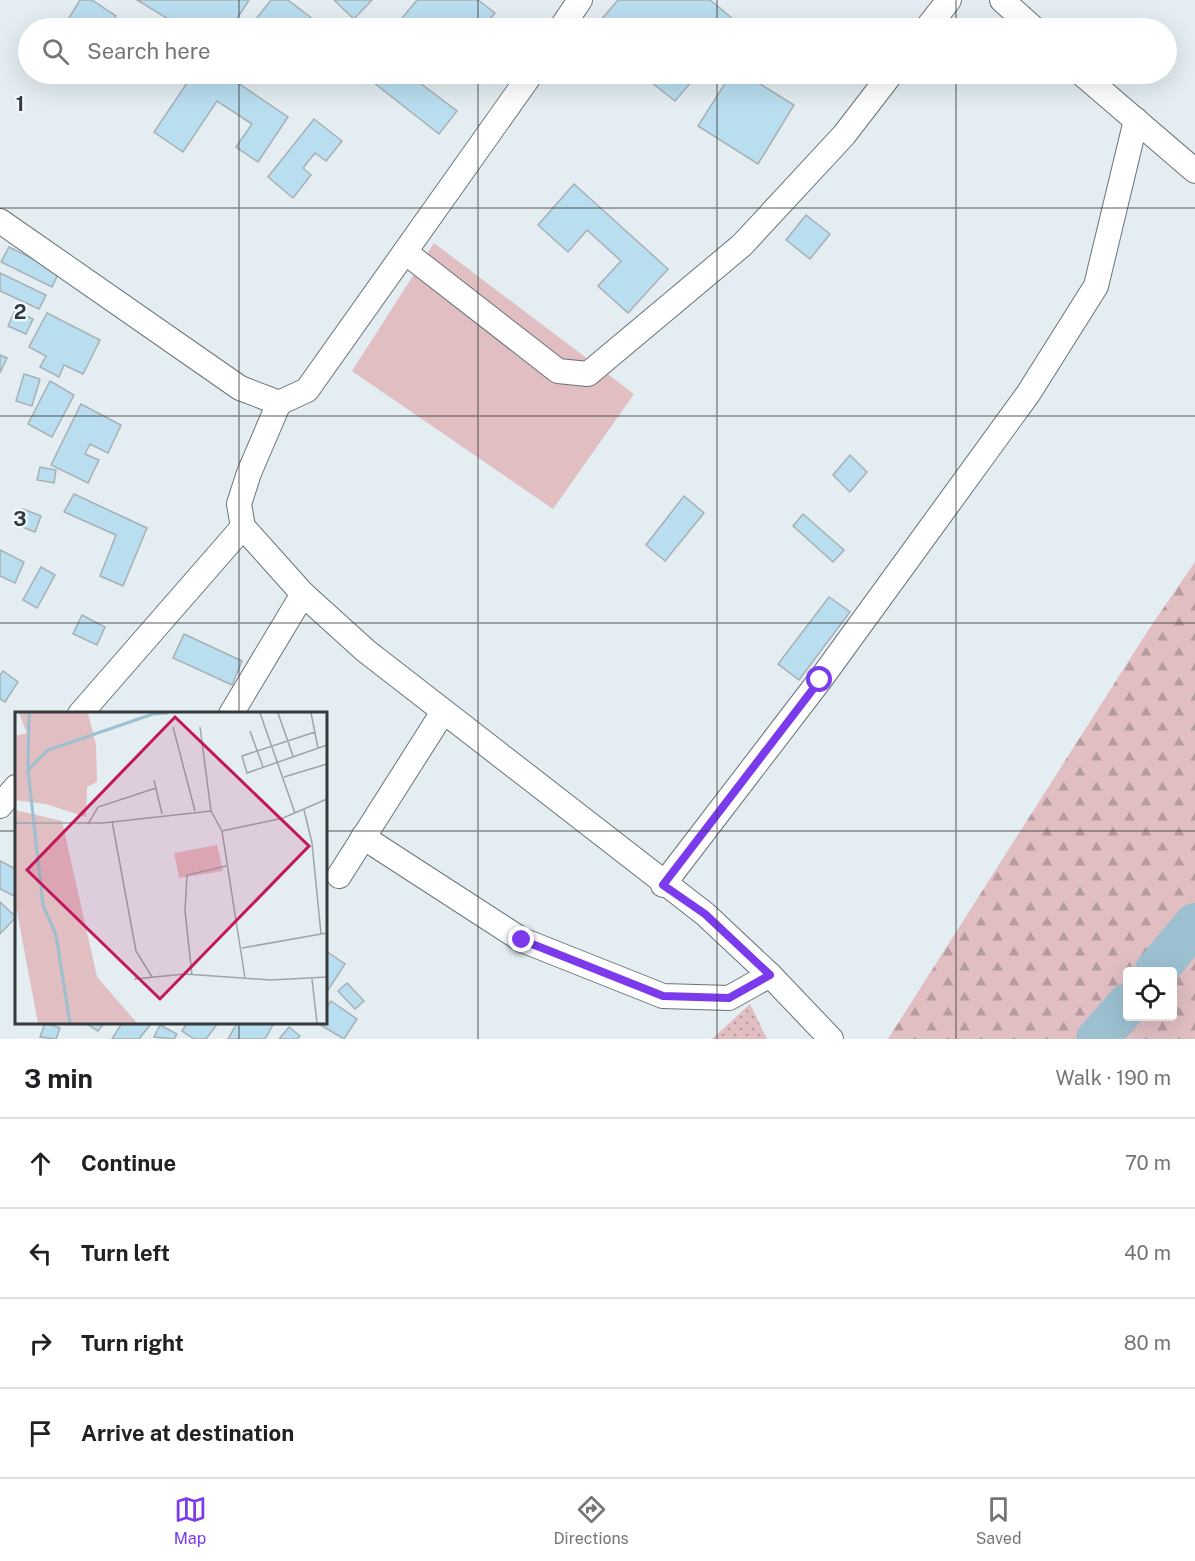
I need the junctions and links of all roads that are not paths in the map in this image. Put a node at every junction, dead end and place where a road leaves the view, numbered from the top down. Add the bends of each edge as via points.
1 (580, 0) edge
2 (949, 0) edge
3 (1002, 0) edge
4 (568, 18) edge
5 (935, 18) edge
6 (1022, 18) edge
7 (524, 84) edge
8 (883, 84) edge
9 (1094, 84) edge
10 (1136, 120) junction
11 (1195, 171) edge
12 (0, 221) edge
13 (405, 252) junction
14 (279, 403) junction
15 (243, 527) junction
16 (303, 594) junction
17 (82, 712) edge
18 (232, 712) edge
19 (443, 712) junction
20 (15, 788) edge
21 (0, 806) edge
22 (363, 837) junction
23 (339, 876) dead end
24 (663, 885) junction
25 (770, 975) junction
26 (831, 1039) edge

1 - 4 street
2 - 5 street
3 - 6 street
7 - 13 street
8 - 13 street via 844,135 742,245 588,374 558,371
9 - 10 street
10 - 11 street
10 - 24 street via 1096,286 1028,394 820,680
12 - 14 street via 240,388
13 - 14 street via 307,390
14 - 15 street via 239,504
15 - 16 street
15 - 17 street
16 - 18 street
16 - 19 street
19 - 22 street
19 - 24 street
20 - 21 street
22 - 23 street
22 - 25 street via 522,940 663,996 729,998
24 - 25 street via 705,914
25 - 26 street

